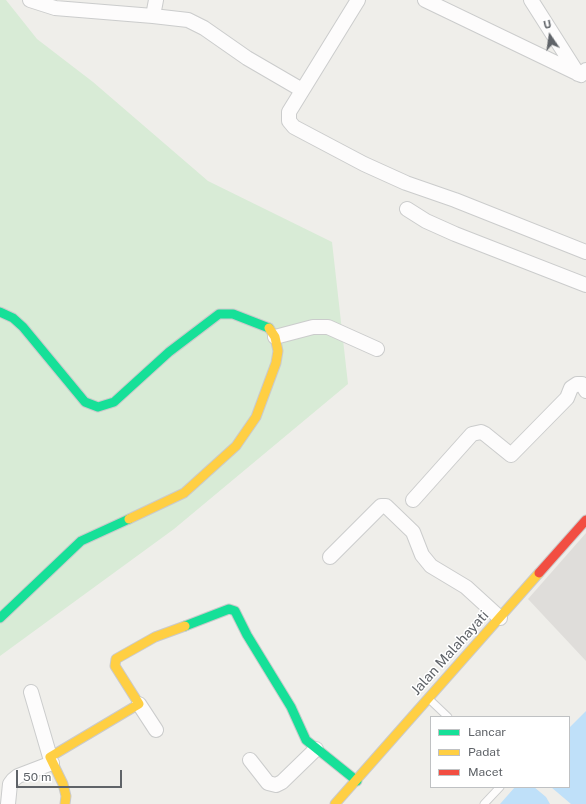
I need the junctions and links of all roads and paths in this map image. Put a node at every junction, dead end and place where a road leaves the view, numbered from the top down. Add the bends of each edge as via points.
1 (30, 0) edge
2 (156, 0) edge
3 (358, 0) edge
4 (425, 0) edge
5 (531, 0) edge
6 (153, 16) junction
7 (583, 74) edge
8 (302, 90) junction
9 (407, 208) dead end
10 (586, 252) edge
11 (586, 285) edge
12 (0, 312) edge
13 (275, 337) junction
14 (377, 349) dead end
15 (586, 391) edge
16 (413, 500) dead end
17 (586, 520) edge
18 (330, 557) dead end
19 (0, 618) edge
20 (500, 618) junction
21 (31, 692) dead end
22 (428, 699) junction
23 (139, 704) junction
24 (447, 716) edge
25 (156, 730) dead end
26 (316, 749) junction
27 (51, 760) junction
28 (250, 760) dead end
29 (357, 781) junction
30 (499, 788) edge
31 (8, 804) edge
32 (65, 804) edge
33 (335, 804) edge
34 (484, 804) edge

1 - 6 street via 55,8
2 - 6 street
3 - 8 street
4 - 7 street
5 - 7 street
6 - 8 street via 188,20
8 - 10 street via 289,115 292,125 298,130 406,183
9 - 11 street via 426,221 455,234
12 - 13 street via 13,318 23,327 85,402 98,407 106,406 120,398 169,352 213,317 226,313 233,314 268,327
13 - 14 street via 313,327 328,327
13 - 19 street via 278,351 276,363 256,417 236,446 184,493 80,541
15 - 16 street via 582,384 571,388 567,398 511,455 485,434 472,434
17 - 20 street, Jalan Malahayati
18 - 20 street via 382,506 386,506 413,532 422,555 431,566 466,587
20 - 22 street, Jalan Malahayati
21 - 27 street
22 - 24 lane
22 - 29 street, Jalan Malahayati
23 - 25 street
23 - 26 street via 115,666 116,659 155,637 226,609 232,609 291,708 304,736
23 - 27 street
26 - 28 street via 276,785 268,783
26 - 29 street
27 - 31 street via 13,780 10,784
27 - 32 street via 63,784
29 - 33 street, Jalan Malahayati
30 - 34 lane

